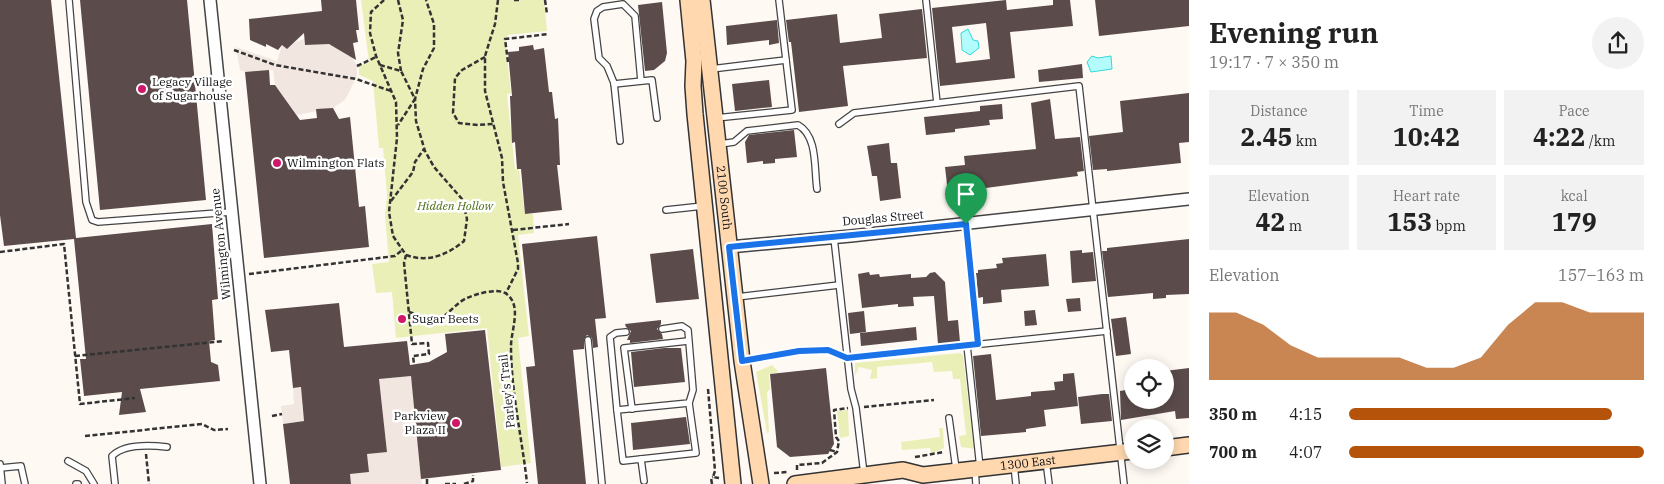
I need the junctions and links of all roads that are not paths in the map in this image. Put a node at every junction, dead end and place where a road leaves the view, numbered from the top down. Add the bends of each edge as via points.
1 (69, 0) edge
2 (210, 0) edge
3 (688, 0) edge
4 (702, 0) edge
5 (779, 0) edge
6 (926, 0) edge
7 (786, 60) junction
8 (709, 69) junction
9 (641, 81) junction
10 (614, 84) junction
11 (936, 103) junction
12 (695, 114) junction
13 (657, 118) dead end
14 (714, 118) junction
15 (839, 124) dead end
16 (620, 141) dead end
17 (717, 144) junction
18 (817, 189) dead end
19 (1189, 199) edge
20 (705, 206) junction
21 (1093, 209) junction
22 (666, 210) dead end
23 (231, 212) junction
24 (966, 224) junction
25 (834, 236) junction
26 (729, 247) junction
27 (839, 285) junction
28 (734, 298) junction
29 (662, 329) dead end
30 (1107, 331) junction
31 (626, 332) dead end
32 (588, 340) dead end
33 (688, 342) junction
34 (978, 344) junction
35 (967, 346) junction
36 (847, 358) junction
37 (742, 361) junction
38 (689, 403) junction
39 (632, 409) junction
40 (617, 410) junction
41 (949, 418) dead end
42 (1124, 434) edge
43 (1189, 445) edge
44 (166, 447) dead end
45 (1174, 447) edge
46 (1124, 452) edge
47 (641, 459) junction
48 (68, 461) dead end
49 (1046, 461) junction
50 (0, 464) edge
51 (1014, 465) junction
52 (0, 468) edge
53 (1125, 469) edge
54 (956, 471) junction
55 (977, 474) edge
56 (864, 476) junction
57 (644, 481) dead end
58 (920, 481) edge
59 (2, 484) edge
60 (24, 484) edge
61 (94, 484) edge
62 (115, 484) edge
63 (260, 484) edge
64 (602, 484) edge
65 (733, 484) edge
66 (761, 484) edge
67 (795, 484) edge
68 (1016, 484) edge
69 (1048, 484) edge
70 (1124, 484) edge

1 - 23 lane via 86,202 92,220
2 - 23 street, Wilmington Avenue
3 - 12 main road, 2100 South
4 - 8 main road, 2100 South
5 - 7 lane
6 - 11 lane
7 - 8 lane
7 - 14 lane via 792,110
8 - 14 main road, 2100 South
9 - 10 lane
9 - 10 lane via 634,16 623,4 603,7 594,19 599,58 607,66
9 - 13 lane via 652,80
10 - 16 lane
11 - 15 lane via 854,113
11 - 21 lane via 1080,86
12 - 20 main road, 2100 South
12 - 26 main road via 707,136 718,237 721,244
14 - 17 main road, 2100 South
17 - 18 lane via 734,142 747,131 798,125 806,129 811,138
17 - 26 main road, 2100 South
19 - 21 street, Douglas Street
20 - 22 lane
20 - 65 main road, 2100 South
21 - 24 street, Douglas Street
21 - 30 lane
23 - 63 street, Wilmington Avenue
24 - 25 street, Douglas Street
24 - 34 lane
25 - 26 street, Douglas Street
25 - 27 lane
26 - 28 main road, 2100 South
27 - 28 lane
27 - 36 lane
28 - 37 main road, 2100 South
29 - 33 lane via 682,326 688,330
30 - 34 lane
30 - 42 lane
31 - 40 lane via 610,337
32 - 64 lane
33 - 38 lane via 693,386
33 - 39 lane via 624,348
34 - 35 lane
35 - 36 lane
35 - 55 lane
36 - 37 lane via 828,350 799,351
36 - 56 lane
37 - 66 main road, 2100 South
38 - 39 lane
38 - 47 lane via 696,453
39 - 40 lane
40 - 47 lane via 624,461
41 - 54 lane
43 - 45 main road
44 - 62 lane via 119,449 112,456
46 - 49 main road, 1300 East
47 - 57 lane
48 - 61 lane via 86,471
49 - 51 main road, 1300 East
49 - 69 lane
50 - 52 lane
51 - 55 main road, 1300 East
51 - 68 lane
52 - 59 lane
52 - 60 lane via 21,466
53 - 70 lane
54 - 55 main road, 1300 East
54 - 58 main road, 1300 East
56 - 58 main road, 1300 East via 903,470
56 - 67 main road, 1300 East

